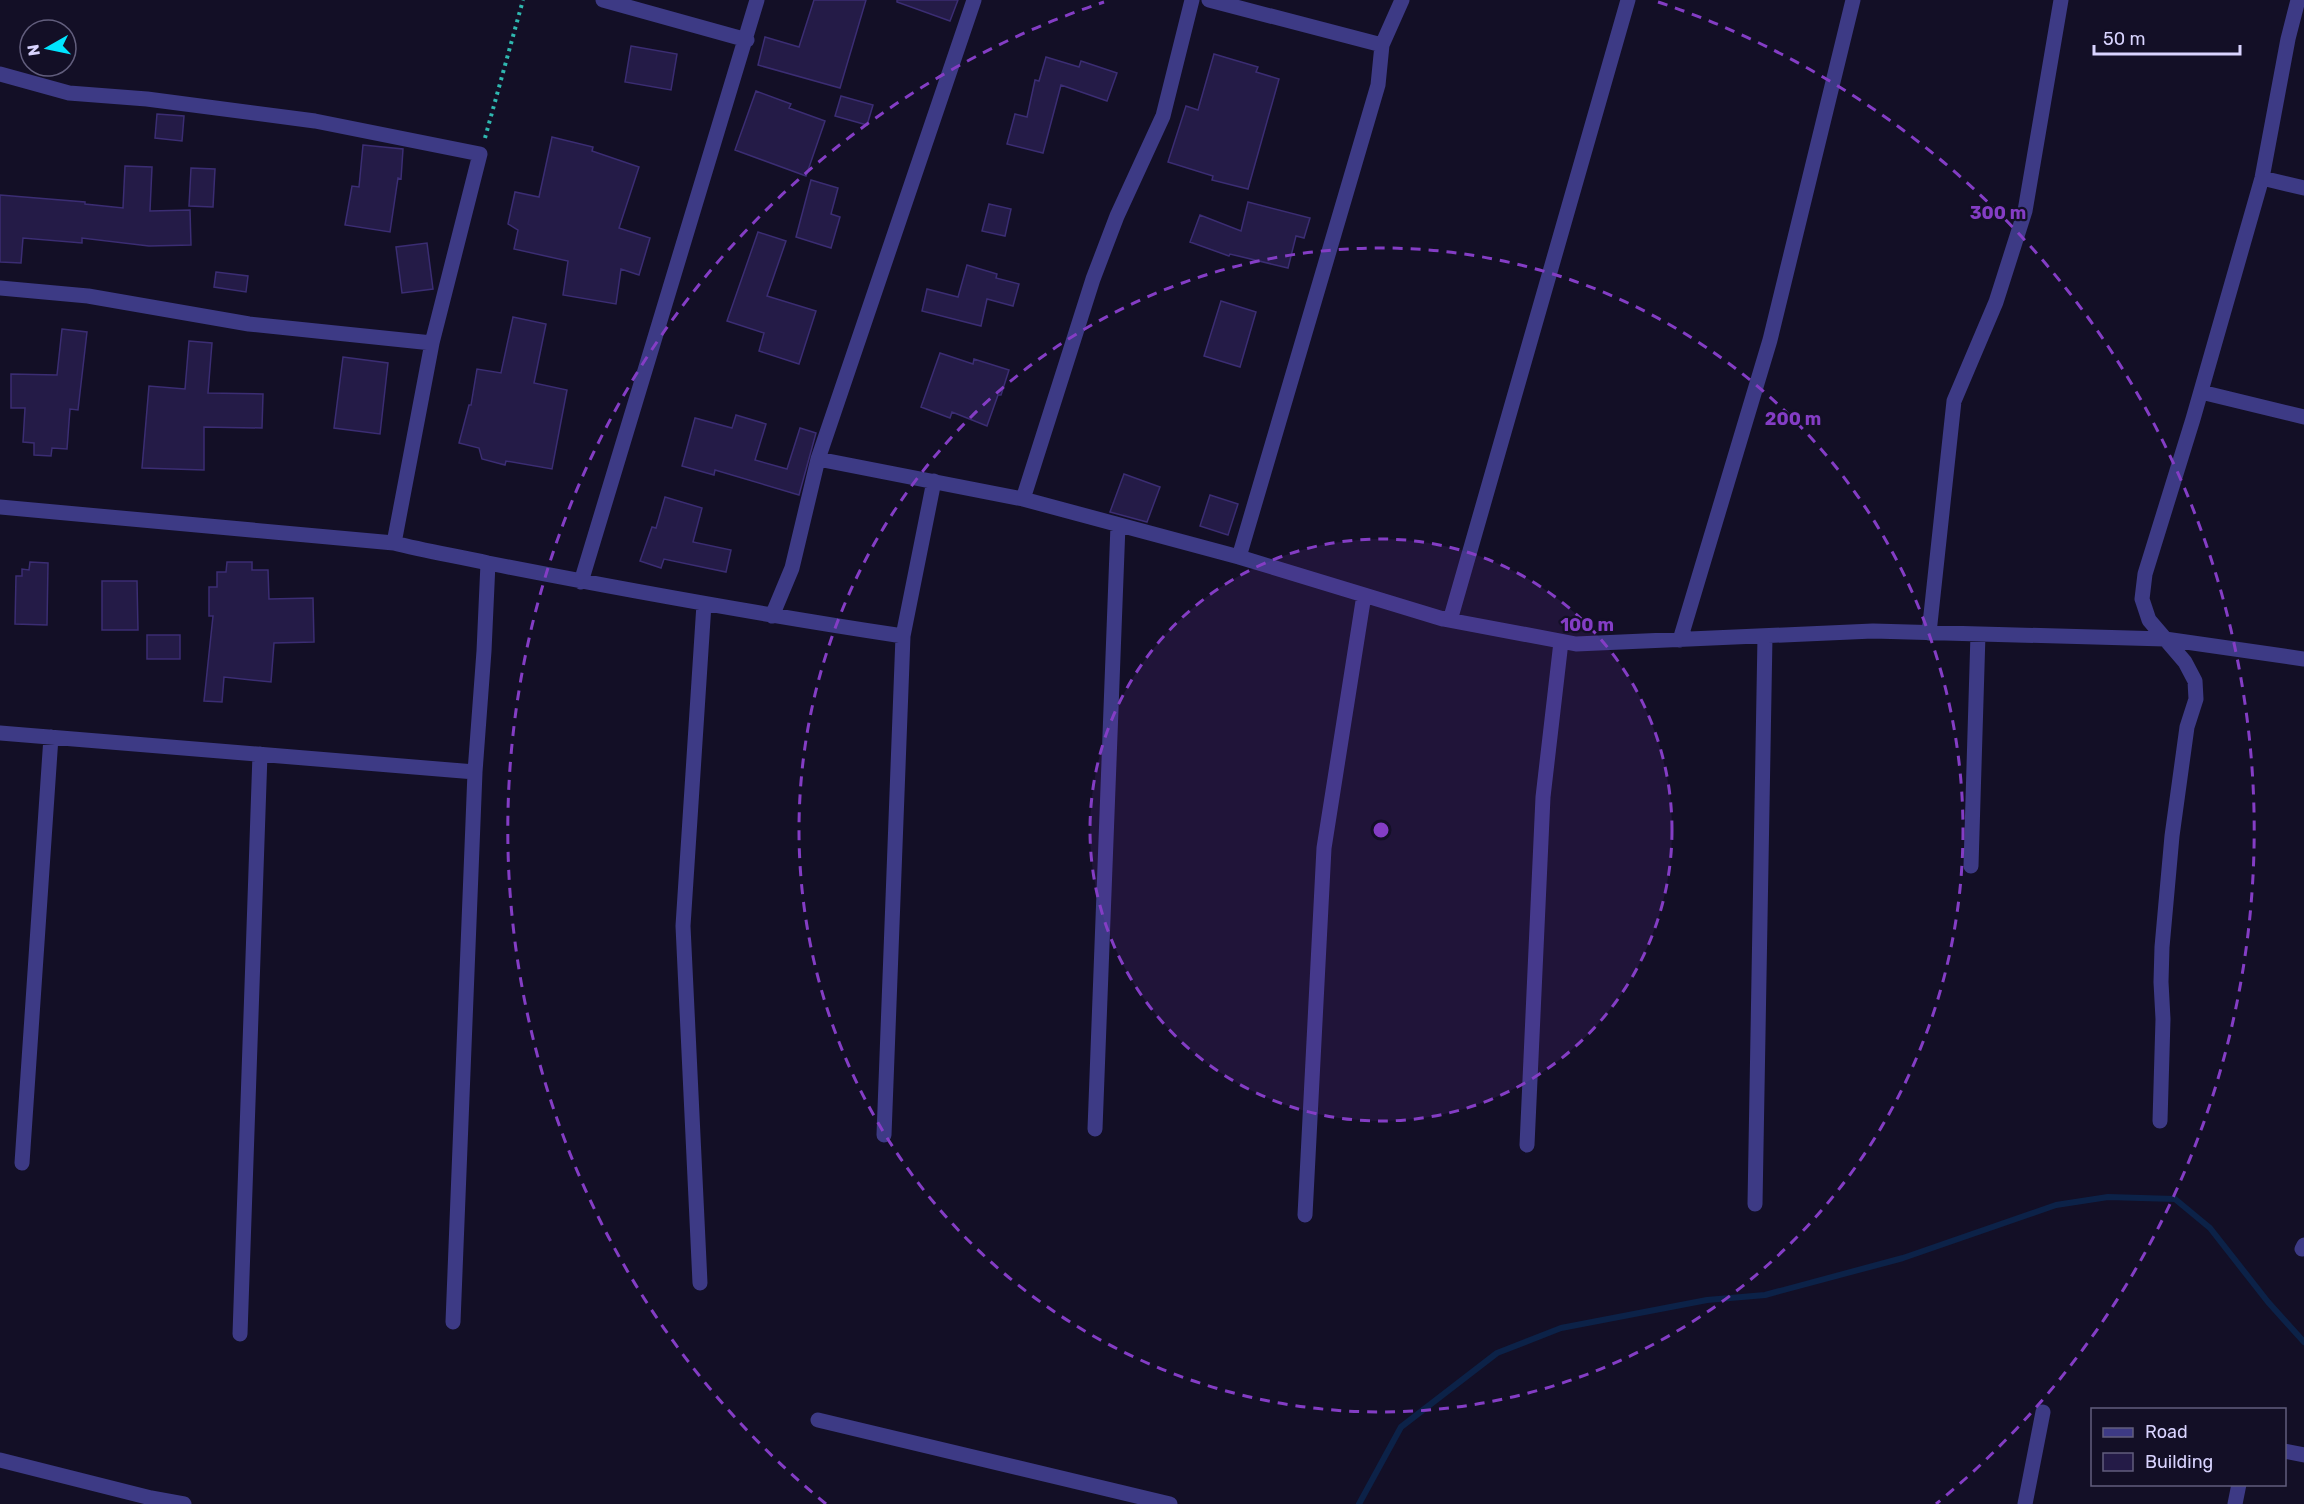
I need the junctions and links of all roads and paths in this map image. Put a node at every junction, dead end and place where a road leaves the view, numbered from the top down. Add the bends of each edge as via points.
1 (523, 0) edge
2 (603, 0) edge
3 (758, 0) edge
4 (974, 0) edge
5 (1192, 0) edge
6 (1209, 0) edge
7 (1402, 0) edge
8 (1628, 0) edge
9 (1853, 0) edge
10 (2061, 0) edge
11 (2298, 0) edge
12 (747, 40) junction
13 (1382, 45) junction
14 (0, 74) edge
15 (480, 154) junction
16 (2262, 178) junction
17 (2304, 189) edge
18 (0, 288) edge
19 (432, 343) junction
20 (2201, 392) junction
21 (2304, 417) edge
22 (818, 459) junction
23 (934, 481) junction
24 (1023, 499) junction
25 (0, 507) edge
26 (1118, 525) junction
27 (394, 543) junction
28 (1239, 557) junction
29 (488, 562) junction
30 (581, 582) junction
31 (1364, 595) junction
32 (704, 604) junction
33 (772, 616) junction
34 (1443, 619) junction
35 (1929, 633) junction
36 (1978, 634) junction
37 (903, 636) junction
38 (1765, 636) junction
39 (2165, 639) junction
40 (1680, 640) junction
41 (1561, 642) junction
42 (2304, 659) edge
43 (0, 732) edge
44 (51, 737) junction
45 (260, 754) junction
46 (475, 772) junction
47 (1971, 866) dead end
48 (2160, 1121) dead end
49 (1095, 1130) dead end
50 (884, 1135) dead end
51 (1527, 1145) dead end
52 (22, 1163) dead end
53 (1755, 1204) dead end
54 (1305, 1215) dead end
55 (700, 1283) dead end
56 (453, 1322) dead end
57 (240, 1334) dead end
58 (2043, 1412) dead end
59 (818, 1420) dead end
60 (2286, 1451) edge
61 (2304, 1455) edge
62 (0, 1460) edge
63 (2239, 1486) edge
64 (184, 1504) edge
65 (1170, 1504) edge
66 (2025, 1504) edge
67 (2235, 1504) edge

1 - 15 path
2 - 12 street
3 - 12 street
4 - 22 street
5 - 24 street via 1162,116 1093,279
6 - 13 street
7 - 13 street
8 - 34 street via 1454,611 1451,618
9 - 40 street via 1770,340
10 - 35 street via 2025,211 1996,302 1954,401
11 - 16 street
12 - 30 street
13 - 28 street via 1378,86
14 - 15 street via 69,93 315,121
15 - 19 street
16 - 17 street
16 - 20 street
18 - 19 street via 88,296 249,324
19 - 27 street
20 - 21 street
20 - 39 street via 2145,574 2142,599 2149,620
22 - 23 street
22 - 33 street via 792,567
23 - 24 street
23 - 37 street
24 - 26 street
25 - 27 street
26 - 28 street
26 - 49 street
27 - 29 street
28 - 31 street
29 - 30 street
29 - 46 street
30 - 32 street
31 - 34 street
31 - 54 street via 1324,848
32 - 33 street
32 - 55 street via 683,926
33 - 37 street
34 - 41 street
35 - 36 street
35 - 38 street via 1873,631
36 - 39 street
36 - 47 street
37 - 50 street
38 - 40 street
38 - 53 street
39 - 42 street
39 - 48 street via 2195,681 2196,699 2187,727 2164,925
40 - 41 street
41 - 51 street via 1543,797
43 - 44 street
44 - 45 street
44 - 52 street
45 - 46 street
45 - 57 street
46 - 56 street
58 - 66 street
59 - 65 street
60 - 61 street
62 - 64 street
63 - 67 street

